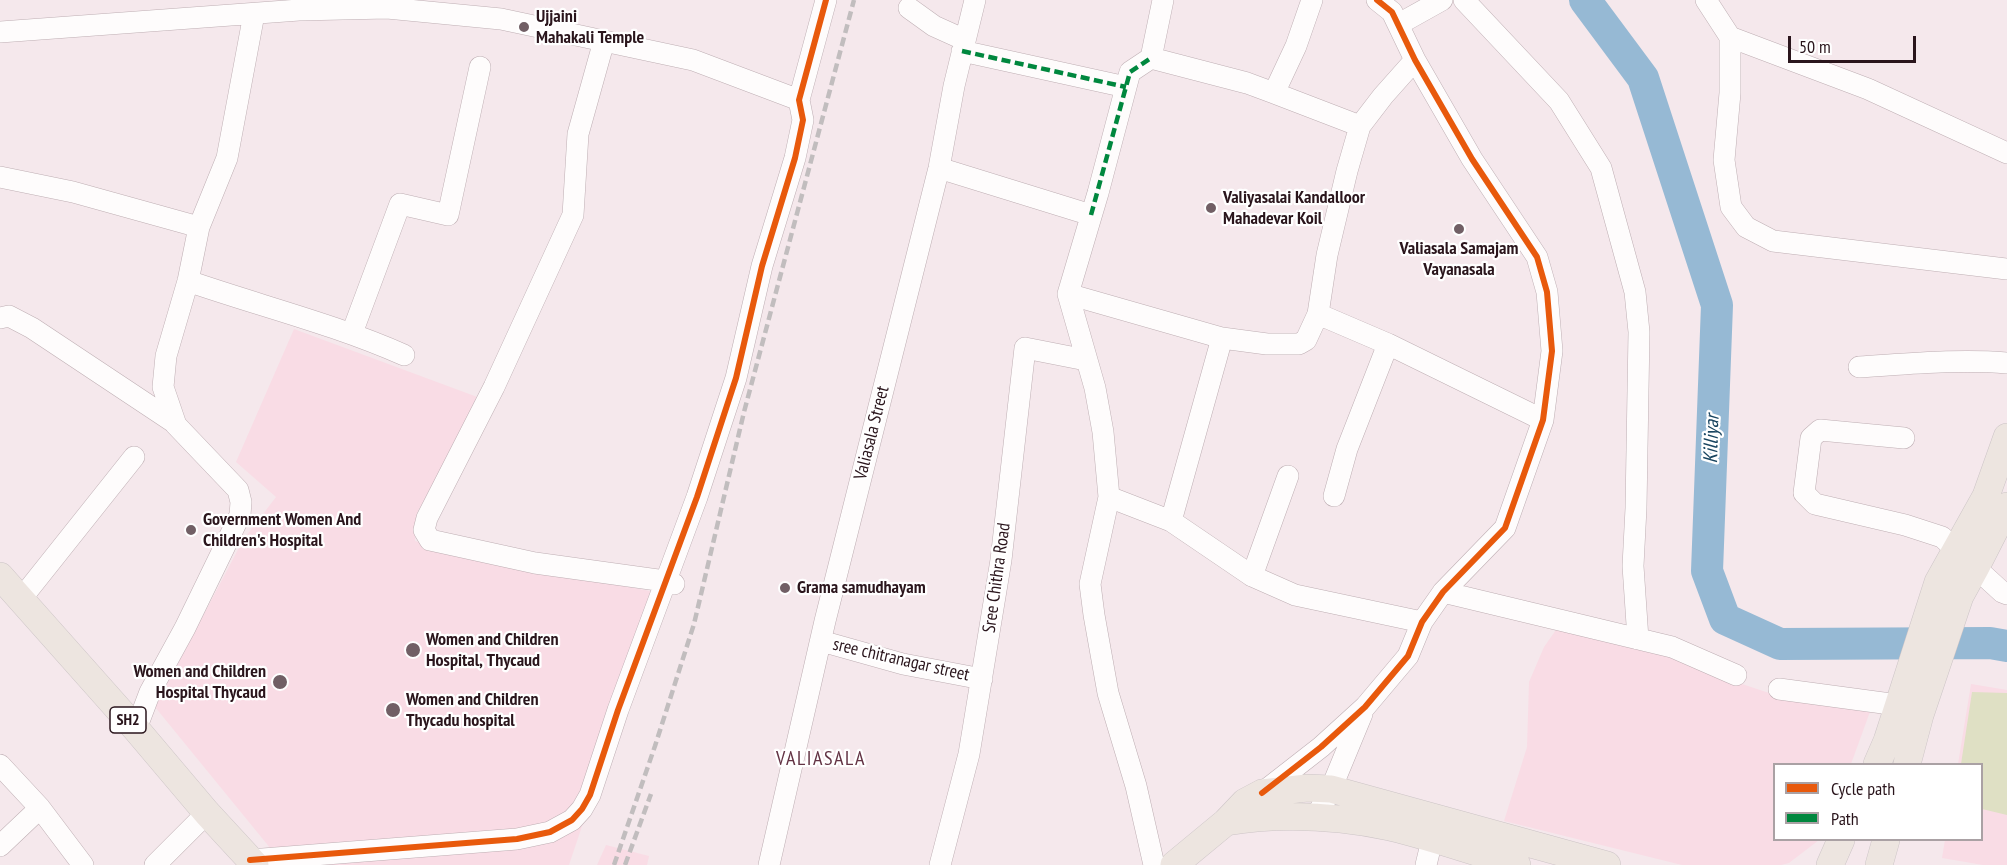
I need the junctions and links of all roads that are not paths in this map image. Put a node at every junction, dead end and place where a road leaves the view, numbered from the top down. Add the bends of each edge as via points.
1 (826, 0) edge
2 (975, 0) edge
3 (1163, 0) edge
4 (1312, 0) edge
5 (1377, 0) edge
6 (1442, 0) edge
7 (1464, 0) edge
8 (1706, 0) edge
9 (387, 4) edge
10 (299, 5) edge
11 (223, 8) edge
12 (909, 8) dead end
13 (254, 14) junction
14 (1399, 24) junction
15 (0, 32) edge
16 (1730, 37) junction
17 (604, 42) junction
18 (964, 45) junction
19 (1151, 58) junction
20 (1415, 60) junction
21 (480, 67) dead end
22 (1125, 87) junction
23 (1274, 93) junction
24 (799, 100) junction
25 (1360, 126) junction
26 (2007, 153) edge
27 (939, 168) junction
28 (0, 177) edge
29 (1091, 215) junction
30 (199, 227) junction
31 (2007, 270) edge
32 (188, 281) junction
33 (1068, 294) junction
34 (1318, 314) junction
35 (0, 318) edge
36 (352, 333) junction
37 (1222, 338) junction
38 (1388, 344) junction
39 (404, 355) dead end
40 (1086, 360) junction
41 (2007, 363) edge
42 (1859, 367) dead end
43 (1543, 420) junction
44 (175, 423) junction
45 (2007, 437) edge
46 (1904, 438) dead end
47 (134, 457) dead end
48 (1288, 476) dead end
49 (1334, 496) dead end
50 (1109, 497) junction
51 (2007, 506) edge
52 (1171, 521) junction
53 (1966, 559) junction
54 (0, 576) edge
55 (1252, 576) junction
56 (669, 582) junction
57 (1443, 592) junction
58 (2007, 594) edge
59 (21, 599) junction
60 (1422, 622) junction
61 (1638, 639) junction
62 (821, 641) junction
63 (1736, 675) dead end
64 (982, 679) junction
65 (1779, 689) dead end
66 (1907, 704) junction
67 (1365, 707) junction
68 (136, 729) junction
69 (1878, 763) edge
70 (1907, 763) edge
71 (0, 765) edge
72 (1330, 789) junction
73 (1263, 793) junction
74 (40, 808) junction
75 (207, 813) junction
76 (1316, 817) junction
77 (1226, 822) junction
78 (1841, 841) edge
79 (1886, 841) edge
80 (0, 846) edge
81 (1429, 852) edge
82 (1186, 861) edge
83 (252, 862) edge
84 (83, 865) edge
85 (155, 865) edge
86 (769, 865) edge
87 (940, 865) edge
88 (1154, 865) edge
89 (1517, 865) edge
90 (1606, 865) edge
91 (1830, 865) edge
92 (1879, 865) edge

1 - 24 street
2 - 18 street, Valiasala Street
3 - 19 street
4 - 23 street
5 - 14 street
6 - 14 street
7 - 61 street via 1559,101 1601,168 1635,292 1639,332 1633,566
8 - 16 street
9 - 10 street
9 - 17 street via 501,19
10 - 13 street
11 - 13 street
11 - 15 street
12 - 18 street
13 - 30 street via 227,158
14 - 20 street
16 - 26 street via 1869,89
16 - 31 street via 1724,160 1731,207 1746,227 1773,241
17 - 24 street via 693,60
17 - 56 street via 578,134 573,215 424,530 430,540 535,563
18 - 22 street
18 - 27 street, Valiasala Street
19 - 22 street via 1130,72
19 - 23 street
20 - 25 street
20 - 43 street via 1472,159 1537,257 1547,292 1552,351
21 - 36 street via 448,215 400,204
22 - 29 street
23 - 25 street
24 - 56 street via 803,120 795,158 762,266 736,378
25 - 34 street via 1327,255
27 - 29 street
27 - 62 street, Valiasala Street
28 - 30 street via 73,192
29 - 33 street
30 - 32 street
32 - 36 street
32 - 44 street via 166,356 163,387
33 - 37 street
33 - 40 street
34 - 37 street via 1306,340 1299,344
34 - 38 street
35 - 44 street via 9,316 32,328
36 - 39 street
37 - 52 street
38 - 43 street
38 - 49 street via 1347,450
40 - 50 street via 1103,432
40 - 64 street, Sree Chithra Road via 1025,348 1001,560
41 - 42 street
43 - 57 street via 1505,528
44 - 68 street via 238,490 240,515 150,692
45 - 53 main road
46 - 53 street via 1820,430 1811,438 1803,493 1815,504 1935,534
47 - 59 street
48 - 55 street
50 - 52 street
50 - 88 street via 1090,584 1108,693 1136,786
51 - 53 main road
52 - 55 street
53 - 58 street
53 - 66 main road via 1949,589
54 - 59 main road, SH2
55 - 60 street via 1295,595
56 - 83 street via 618,710 590,795 572,820 550,832 517,839
57 - 60 street
57 - 61 street
59 - 68 main road, SH2
60 - 67 street via 1408,656
61 - 63 street via 1672,647
62 - 64 street, sree chitranagar street via 903,664
62 - 86 street, Valiasala Street
64 - 87 street, Sree Chithra Road via 969,754
65 - 66 street
66 - 69 main road
66 - 70 main road
67 - 72 street
67 - 73 street
68 - 75 main road, SH2
71 - 74 street
72 - 73 main road
72 - 76 street
72 - 90 main road
73 - 77 main road via 1245,802
74 - 80 street
74 - 84 street
75 - 83 main road, SH2
75 - 85 street
76 - 77 main road
76 - 81 main road via 1390,827
77 - 82 main road
78 - 91 main road
79 - 92 main road
81 - 89 main road

